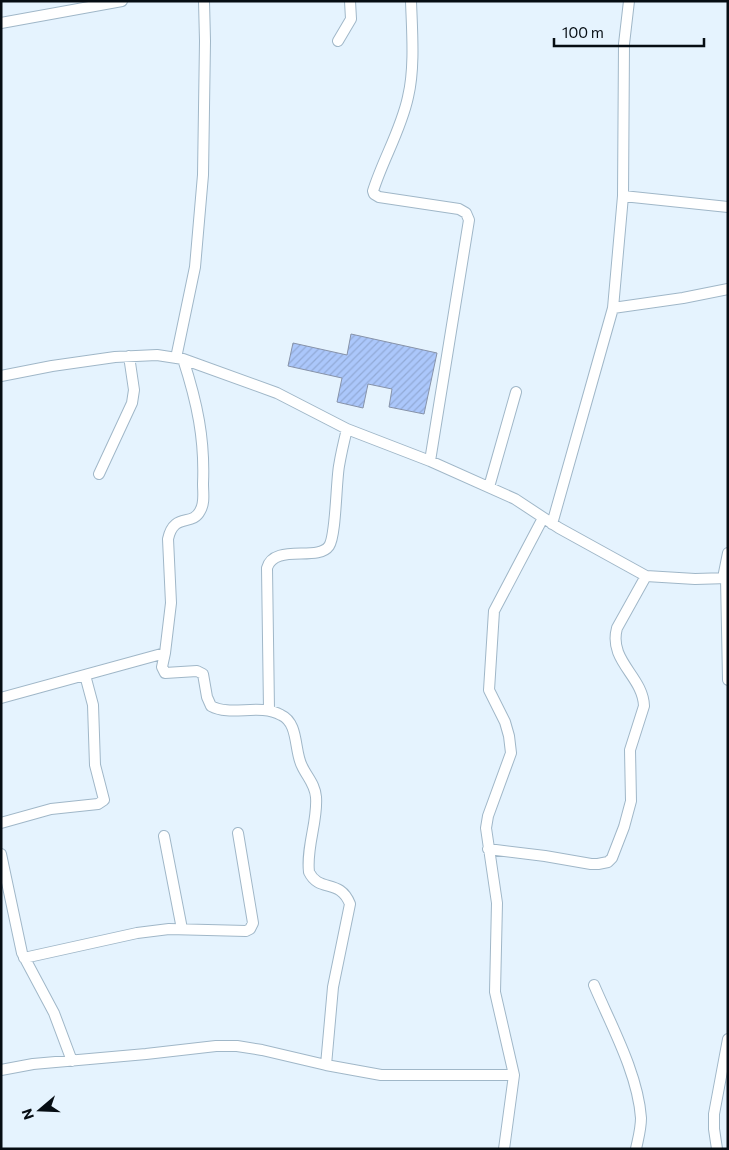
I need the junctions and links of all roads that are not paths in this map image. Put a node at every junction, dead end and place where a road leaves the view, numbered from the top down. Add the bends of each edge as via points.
1 (122, 1) edge
2 (204, 1) edge
3 (350, 1) edge
4 (411, 1) edge
5 (629, 1) edge
6 (1, 23) edge
7 (338, 41) dead end
8 (623, 196) junction
9 (728, 207) edge
10 (728, 289) edge
11 (613, 308) junction
12 (129, 356) junction
13 (179, 359) junction
14 (1, 376) edge
15 (516, 392) dead end
16 (347, 429) junction
17 (430, 461) junction
18 (99, 474) dead end
19 (489, 488) junction
20 (543, 518) junction
21 (552, 524) junction
22 (728, 553) edge
23 (646, 576) junction
24 (725, 578) edge
25 (165, 653) junction
26 (85, 676) junction
27 (728, 680) edge
28 (1, 698) edge
29 (269, 710) junction
30 (1, 823) edge
31 (238, 833) dead end
32 (164, 836) dead end
33 (488, 849) junction
34 (1, 854) edge
35 (3, 874) edge
36 (182, 929) junction
37 (24, 958) junction
38 (594, 985) dead end
39 (728, 1039) edge
40 (72, 1061) junction
41 (326, 1065) junction
42 (1, 1070) edge
43 (514, 1075) junction
44 (504, 1149) edge
45 (636, 1149) edge
46 (717, 1149) edge

1 - 6 street
2 - 13 street via 203,175 195,267
3 - 7 street via 351,19
4 - 17 street via 408,97 373,191 379,197 459,209 469,220
5 - 8 street via 624,44
8 - 9 street
8 - 11 street
10 - 11 street
11 - 21 street
12 - 13 street via 157,355
12 - 14 street
12 - 18 street via 134,390 132,403
13 - 16 street via 276,393
13 - 25 street via 193,391 199,420 204,465 203,501 197,516 174,524 170,530 171,602
15 - 19 street
16 - 17 street
16 - 29 street via 329,546 322,551 287,554 268,564
17 - 19 street
19 - 20 street via 515,499
20 - 21 street
20 - 33 street via 494,611 489,690 505,722 511,745 488,816
21 - 23 street
22 - 24 street
23 - 24 street
23 - 33 street via 615,634 617,653 640,689 644,706 630,750 631,801 612,858 604,863 591,864
24 - 27 street
25 - 26 street
25 - 29 street via 164,673 197,671 203,674 209,702 215,708
26 - 28 street
26 - 30 street via 93,705 95,765 104,800 98,804 51,810
29 - 41 street via 282,715 293,727 297,753 313,783 316,797 308,867 310,874 316,882 341,890 350,904 333,987
31 - 36 street via 252,927 246,931
32 - 36 street
33 - 43 street via 497,903 495,992
34 - 35 street
35 - 37 street
36 - 37 street via 137,933
37 - 40 street via 54,1013
38 - 45 street via 634,1083 641,1119
39 - 46 street via 714,1114
40 - 41 street via 237,1046
40 - 42 street
41 - 43 street via 381,1075
43 - 44 street

